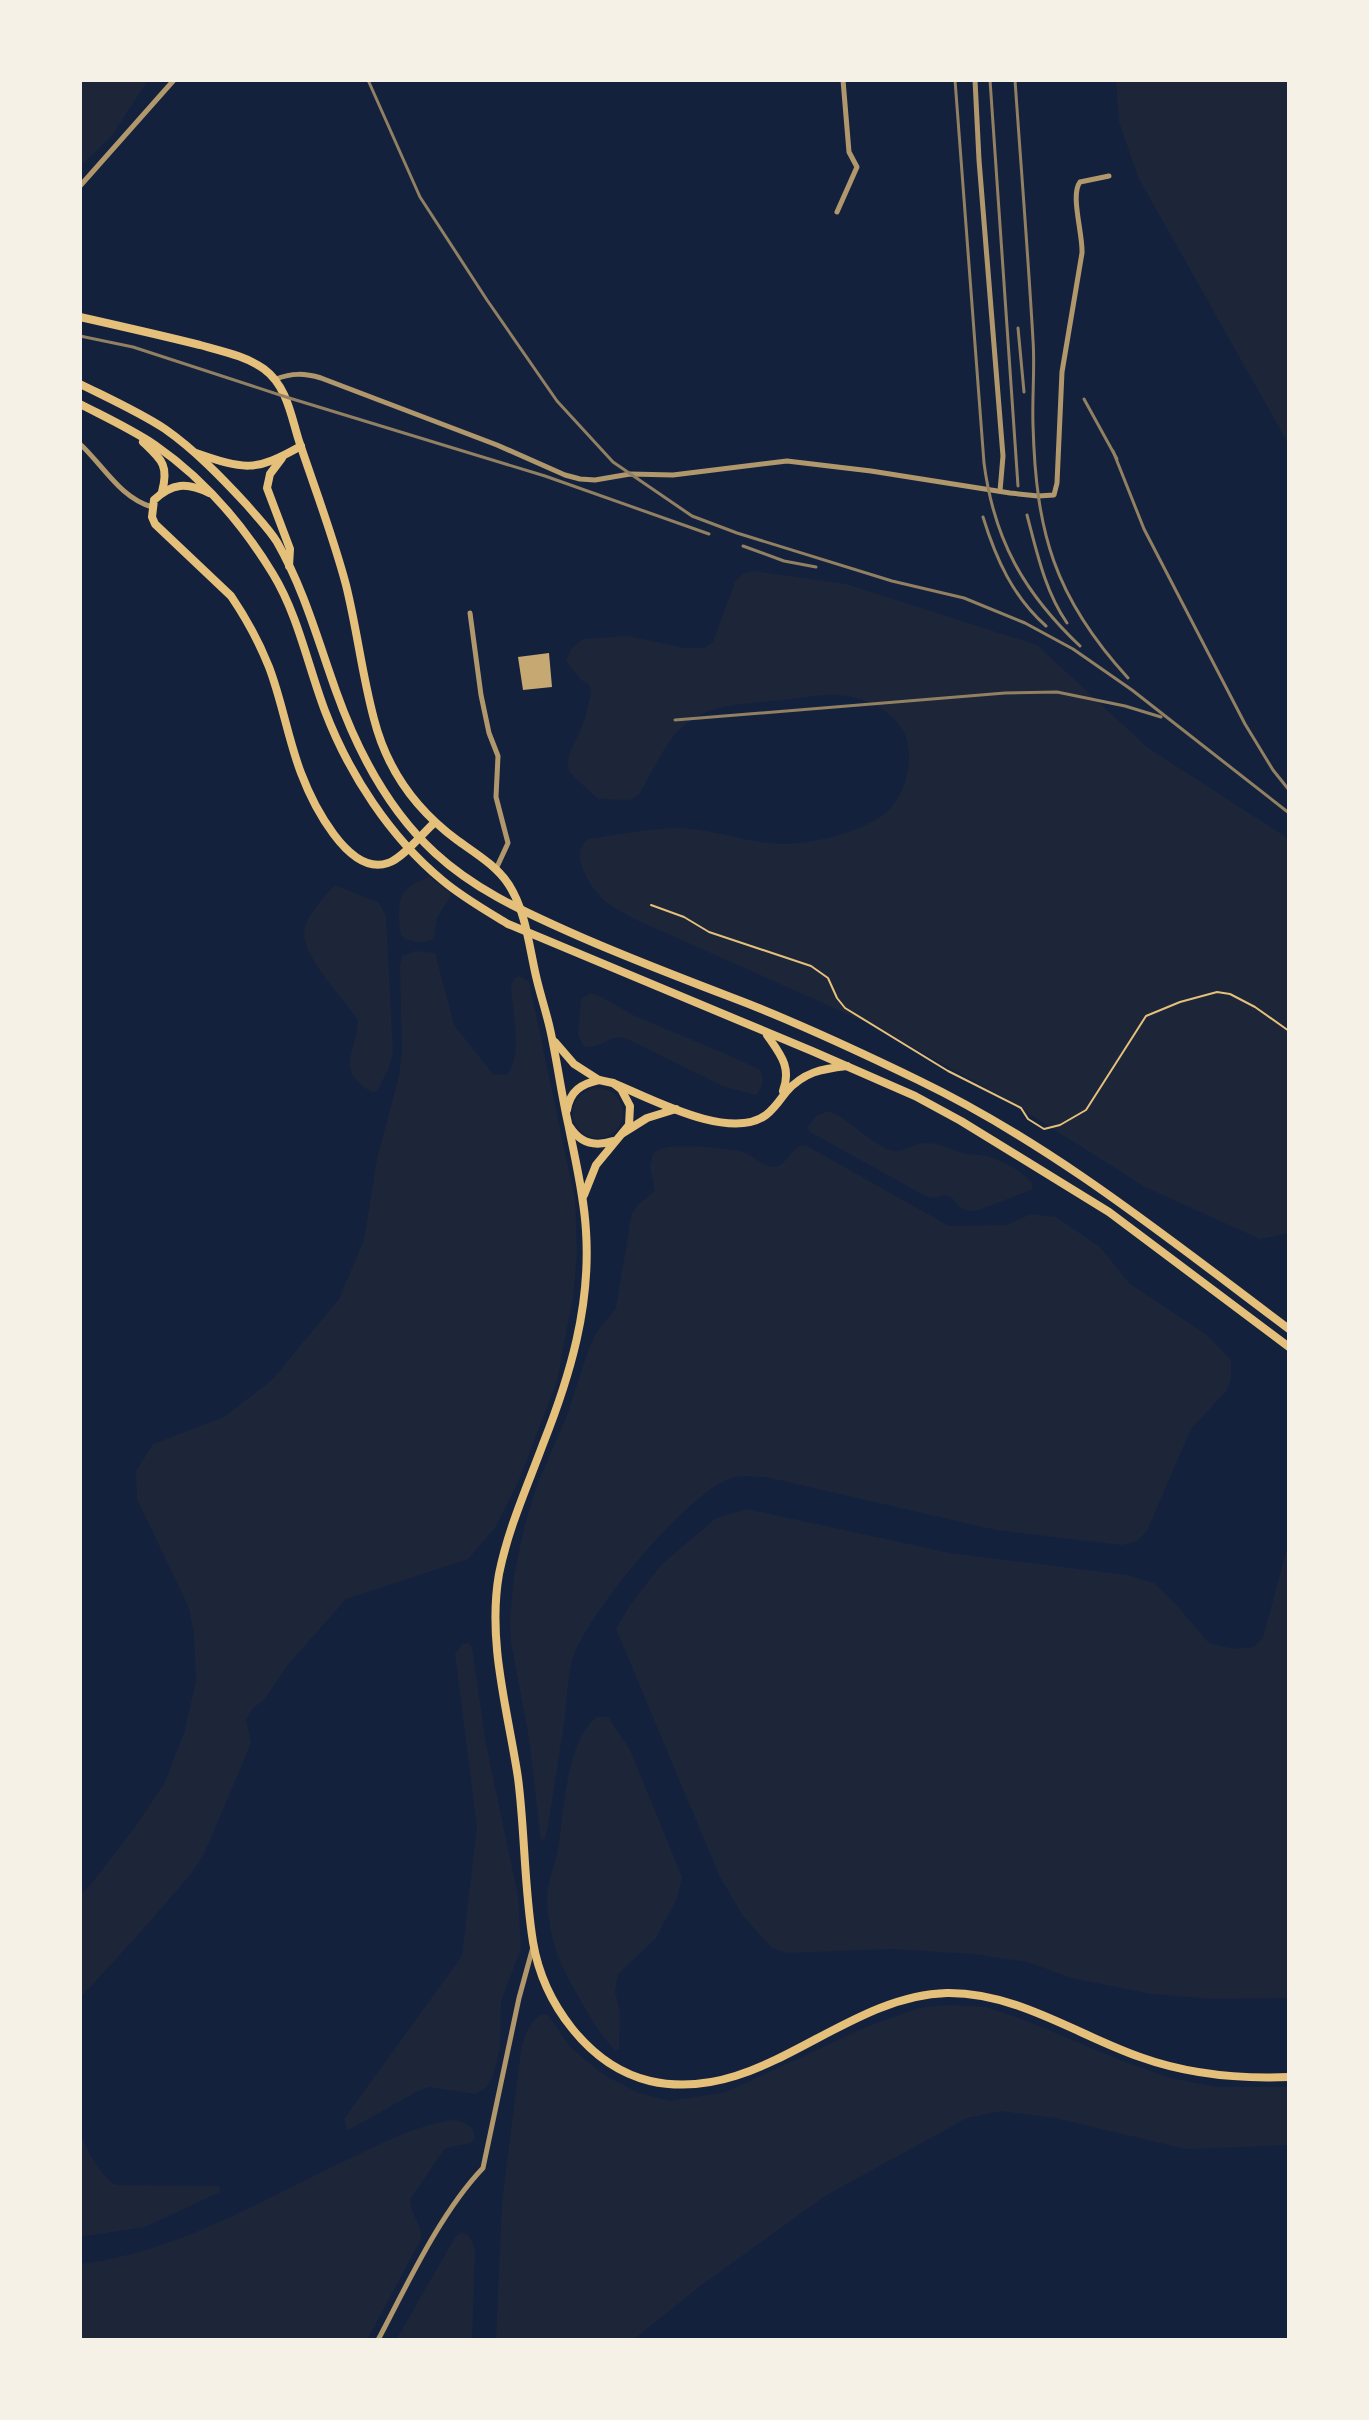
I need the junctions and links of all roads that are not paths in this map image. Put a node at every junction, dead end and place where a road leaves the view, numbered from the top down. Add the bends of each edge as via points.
1 (174, 80) edge
2 (843, 80) edge
3 (975, 80) edge
4 (1109, 176) dead end
5 (80, 186) edge
6 (837, 212) dead end
7 (80, 317) edge
8 (276, 379) junction
9 (80, 384) edge
10 (80, 404) edge
11 (131, 430) junction
12 (80, 444) edge
13 (301, 446) junction
14 (193, 452) junction
15 (282, 458) junction
16 (1000, 491) junction
17 (162, 492) junction
18 (217, 497) junction
19 (152, 507) junction
20 (289, 567) junction
21 (470, 613) dead end
22 (434, 823) junction
23 (496, 869) junction
24 (551, 1033) junction
25 (766, 1033) junction
26 (848, 1066) junction
27 (599, 1080) junction
28 (613, 1083) junction
29 (780, 1099) junction
30 (676, 1109) junction
31 (567, 1120) junction
32 (623, 1133) junction
33 (614, 1141) junction
34 (582, 1199) junction
35 (1289, 1329) edge
36 (1289, 1347) edge
37 (533, 1946) junction
38 (1289, 2077) edge
39 (378, 2340) edge

1 - 5 street
2 - 6 street via 849,152 857,170
3 - 16 street via 1003,456
4 - 16 street via 1080,182 1075,191 1083,242 1062,372 1054,495
7 - 8 main road via 226,353
8 - 13 main road
8 - 16 street via 292,374 321,378 580,479 673,475 787,461
9 - 14 main road via 164,429
10 - 11 main road
11 - 17 main road via 165,467
11 - 18 main road
12 - 19 street via 124,492
13 - 15 main road
13 - 22 main road via 348,591 383,750 403,787
14 - 15 main road via 233,466
14 - 20 main road via 275,538
15 - 20 main road via 267,488 290,549
17 - 18 main road via 187,485
17 - 19 main road
18 - 25 main road via 275,576 327,714 363,787 423,863 508,924
19 - 22 main road via 155,524 231,596 249,625 269,668 301,774 334,836 357,858 389,863
20 - 35 main road via 359,748 395,809 433,852 474,884 590,941 821,1035 988,1117 1118,1200
21 - 23 street via 481,695 498,756 496,797 508,843
22 - 23 main road
23 - 24 main road via 506,879 523,919
24 - 27 main road via 569,1059
24 - 31 main road
25 - 26 main road
25 - 29 main road via 786,1065
26 - 29 main road via 806,1074
26 - 36 main road via 961,1121 1109,1212
27 - 28 main road
27 - 31 main road via 573,1092
28 - 30 main road
28 - 32 main road via 630,1106
29 - 30 main road via 761,1118 743,1124
30 - 32 main road
31 - 33 main road via 580,1139 591,1144
31 - 34 main road
32 - 33 main road
33 - 34 main road via 596,1165
34 - 37 main road via 587,1264 575,1353 513,1522 496,1608
37 - 38 main road via 569,2026 609,2064 651,2081 699,2084 728,2079 888,2005 946,1993 1000,2000 1179,2069
37 - 39 street via 483,2168 458,2198

